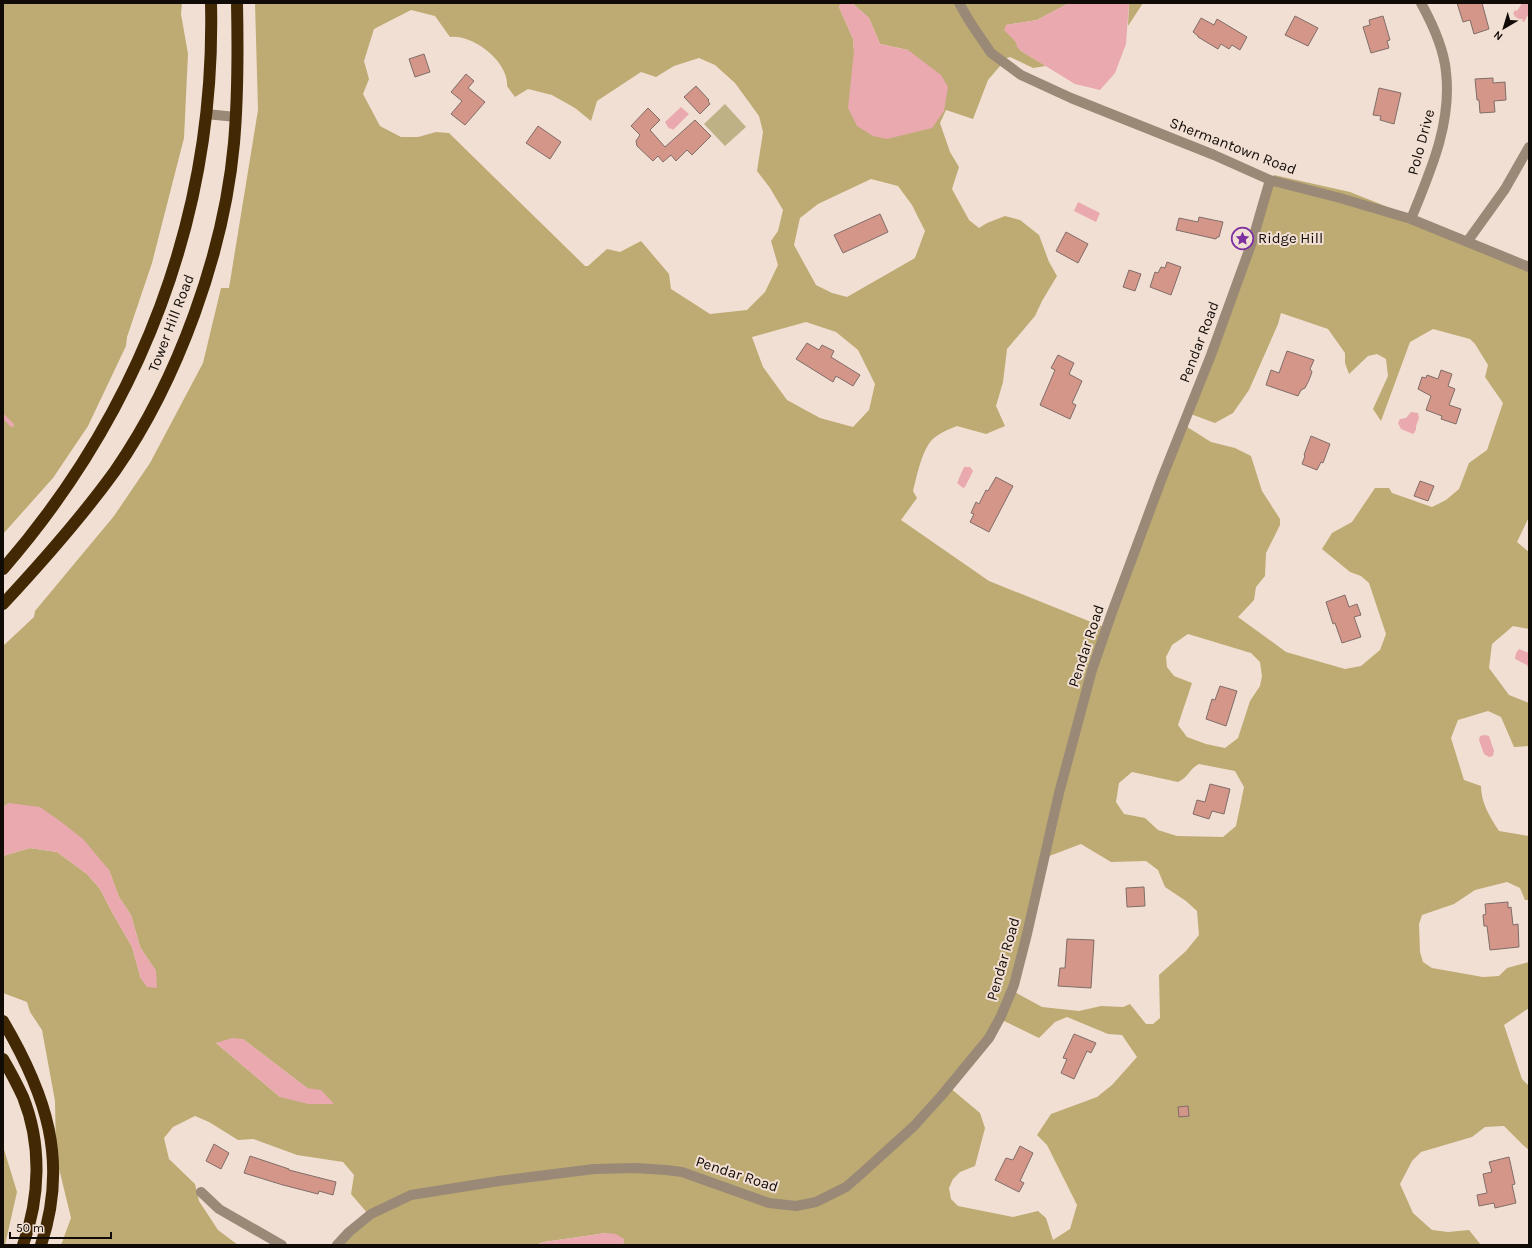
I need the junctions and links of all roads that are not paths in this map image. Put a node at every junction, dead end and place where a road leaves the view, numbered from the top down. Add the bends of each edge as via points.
1 (211, 3) edge
2 (237, 3) edge
3 (959, 3) edge
4 (1421, 3) edge
5 (206, 114) junction
6 (236, 118) junction
7 (1529, 148) edge
8 (1270, 180) junction
9 (1411, 219) junction
10 (1467, 242) junction
11 (1529, 267) edge
12 (3, 569) edge
13 (3, 604) edge
14 (3, 1021) edge
15 (3, 1059) edge
16 (201, 1192) dead end
17 (23, 1245) edge
18 (41, 1245) edge
19 (282, 1245) edge
20 (337, 1245) edge

1 - 5 highway, Tower Hill Road
2 - 6 highway, Tower Hill Road
3 - 8 street, Shermantown Road via 991,53 1021,75
4 - 9 street, Polo Drive via 1441,51 1446,71 1447,93 1445,116 1434,164
5 - 6 street
5 - 12 highway, Tower Hill Road via 197,178 173,272 136,366 114,410 60,497 31,537
6 - 13 highway, Tower Hill Road via 227,194 216,243 202,290 166,381 116,469 53,549
7 - 10 street
8 - 9 street, Shermantown Road
8 - 20 street, Pendar Road via 1252,242 1211,355 1162,478 1092,670 1059,793 1014,985 988,1038 942,1095 914,1126 846,1187 816,1202 796,1206 769,1203 682,1172 635,1168 594,1170 411,1195 371,1214 348,1232
9 - 10 street, Shermantown Road
10 - 11 street, Shermantown Road
14 - 18 highway via 33,1077 50,1134 52,1188 48,1222
15 - 17 highway via 23,1098 35,1142 34,1196
16 - 19 street via 219,1209

